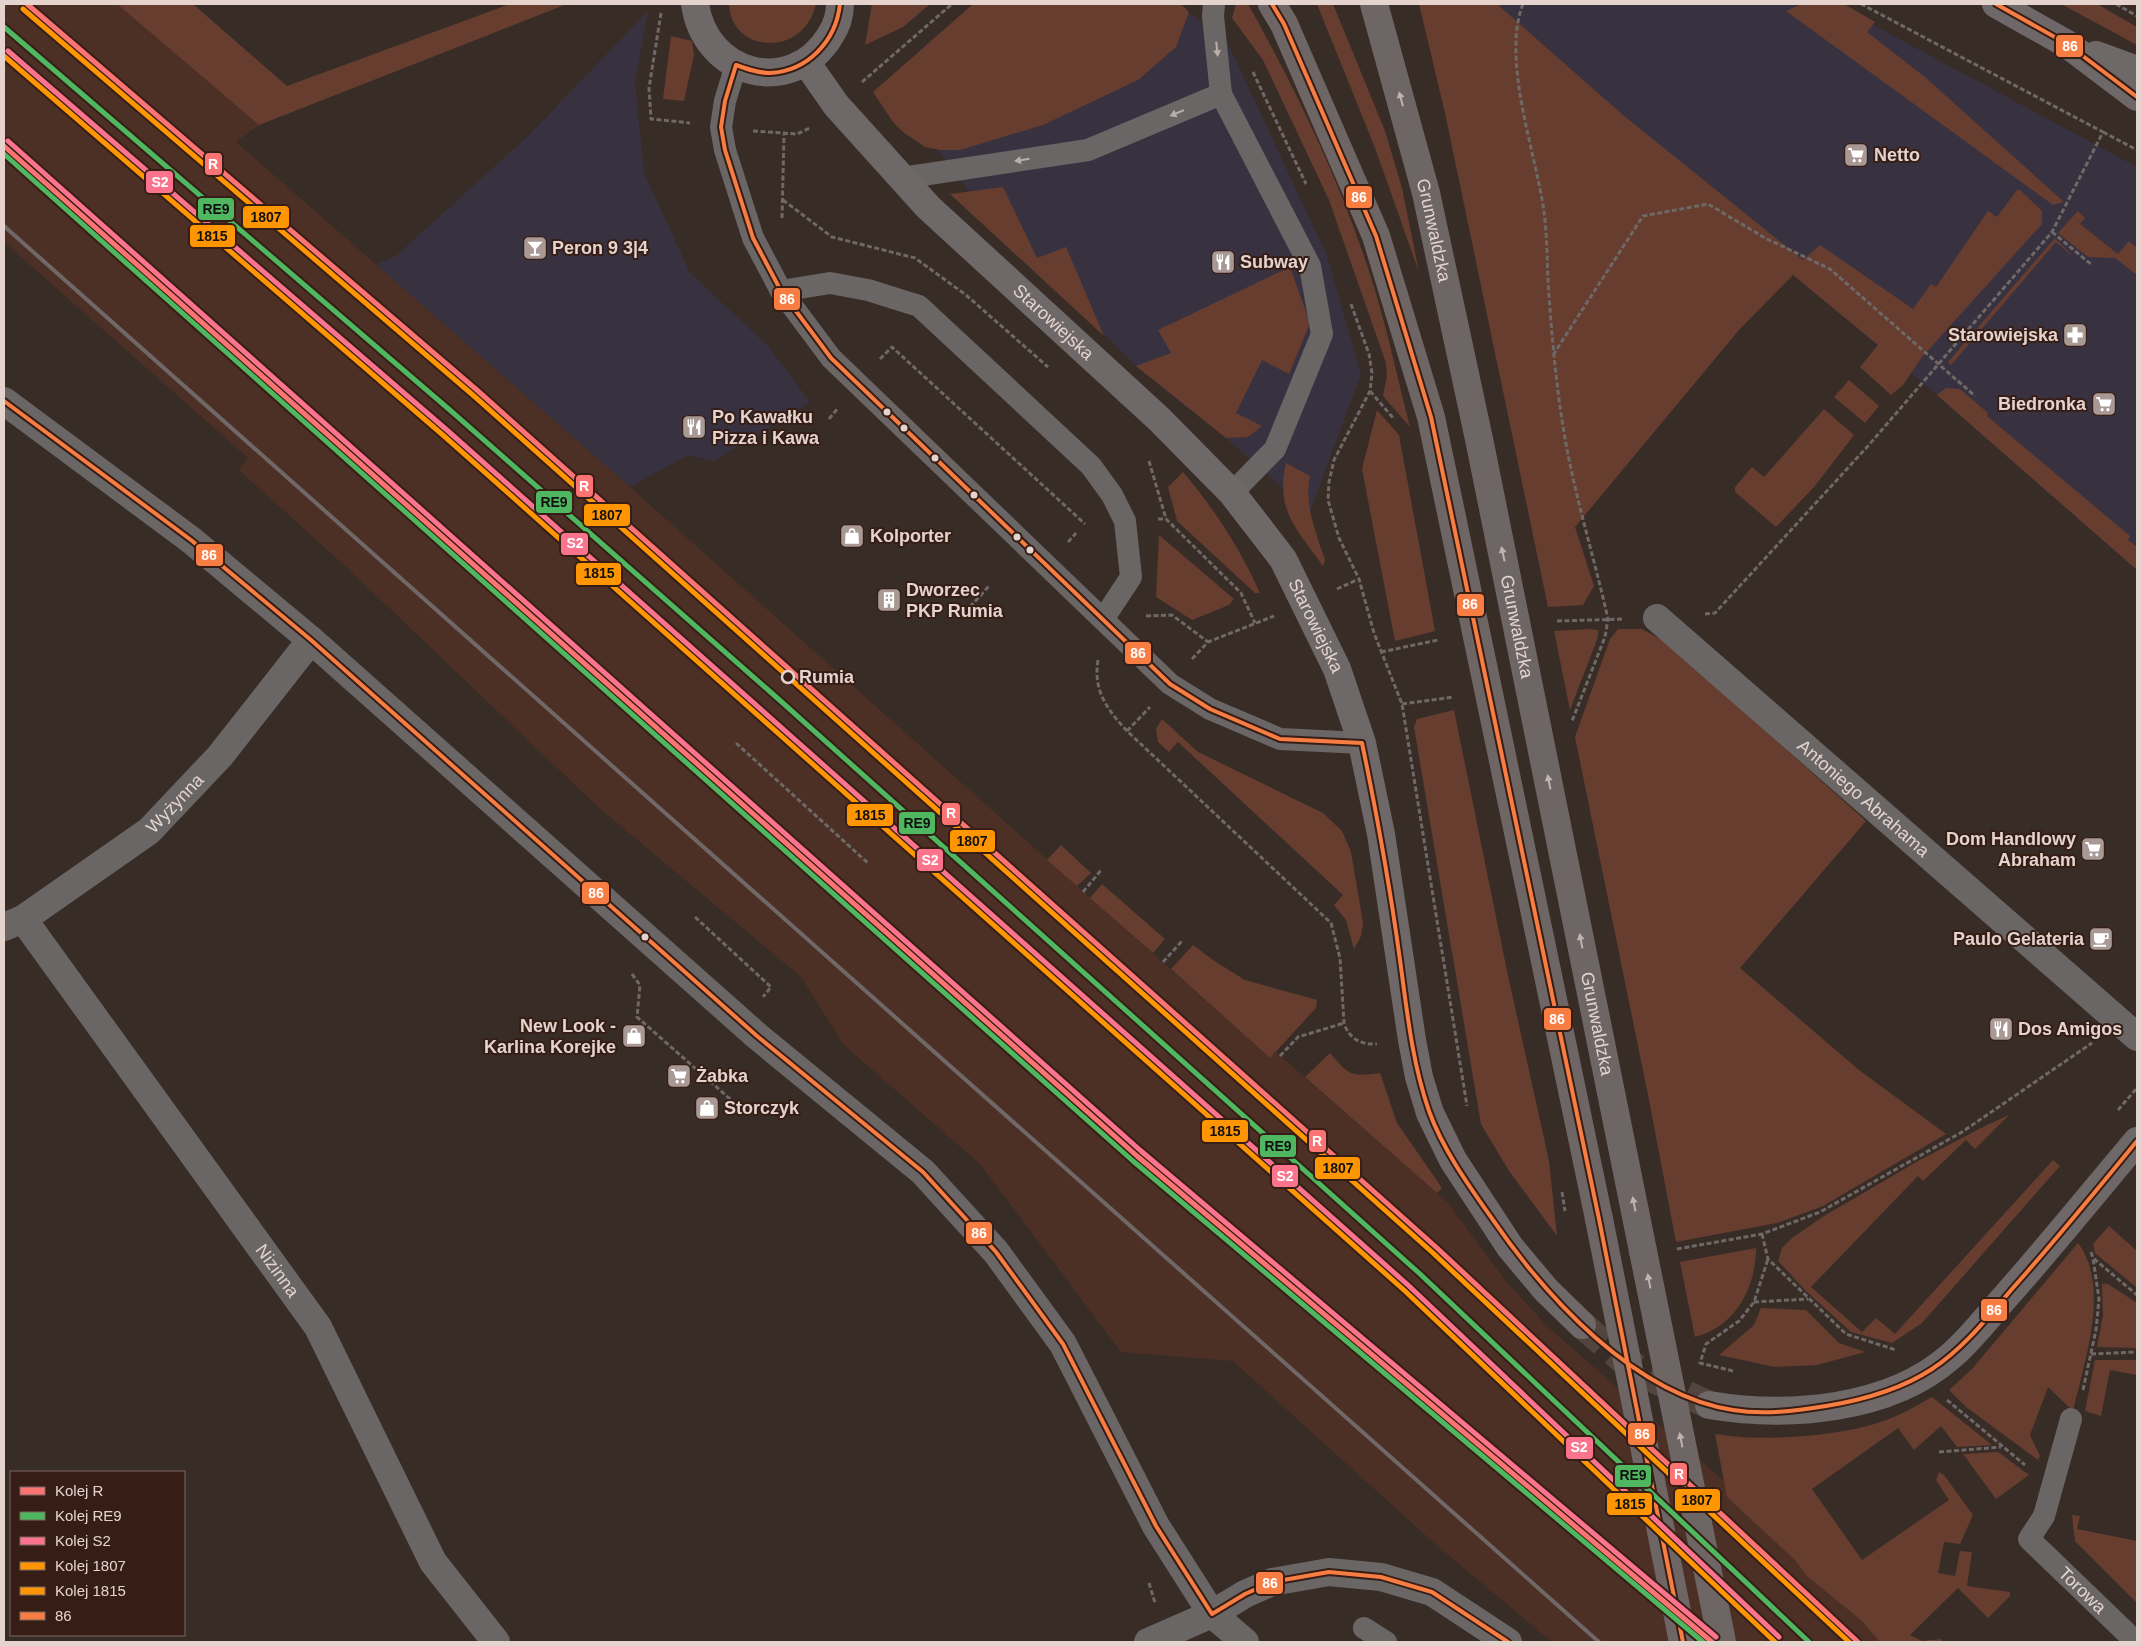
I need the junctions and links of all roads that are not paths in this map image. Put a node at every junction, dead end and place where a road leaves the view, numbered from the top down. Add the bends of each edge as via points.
1 (695, 4) edge
2 (840, 4) edge
3 (1214, 4) edge
4 (1272, 4) edge
5 (1374, 4) edge
6 (1996, 4) edge
7 (2067, 44) junction
8 (806, 62) junction
9 (736, 66) junction
10 (2137, 70) edge
11 (1222, 94) junction
12 (2137, 97) edge
13 (902, 178) junction
14 (781, 291) junction
15 (4, 401) edge
16 (1232, 493) junction
17 (1104, 618) junction
18 (1657, 618) road end
19 (311, 640) junction
20 (1362, 742) junction
21 (14, 923) edge
22 (2127, 1029) edge
23 (2137, 1141) edge
24 (1582, 1325) tunnel mouth
25 (1709, 1405) tunnel mouth
26 (2071, 1419) road end
27 (1212, 1614) junction
28 (1364, 1628) dead end
29 (1157, 1638) edge
30 (496, 1642) edge
31 (1245, 1642) edge
32 (1386, 1642) edge
33 (1508, 1642) edge
34 (1682, 1642) edge
35 (1722, 1642) edge
36 (2136, 1642) edge

1 - 9 main road via 704,35 714,49
2 - 8 main road via 834,29 823,48
3 -> 11 lane
4 - 34 main road, bridge via 1284,24 1376,236 1431,417 1598,1219
35 -> 5 main road, Grunwaldzka, bridge via 1656,1251 1426,193
6 - 7 main road
7 - 10 main road
7 - 12 main road
8 - 9 main road via 771,73
8 - 13 main road, Starowiejska via 836,105
9 - 14 lane via 721,127 725,150 753,238
11 -> 13 lane via 1088,150
11 - 16 lane via 1310,266 1322,334 1275,450
13 - 16 main road, Starowiejska via 928,207 1159,419
14 - 17 lane via 831,358
14 - 17 lane via 830,283 868,290 919,306 1091,466 1112,495 1125,521 1131,577
15 - 19 street via 191,540
16 - 20 main road, Starowiejska via 1283,559 1306,602 1337,669
17 - 20 lane via 1170,684 1210,709 1280,739
18 - 22 street, Antoniego Abrahama
19 - 21 street, Wyżynna via 220,756 149,831
19 - 27 street via 757,1036 923,1172 996,1252 1063,1344 1156,1526
20 - 24 main road, Starowiejska via 1381,834 1412,1040 1430,1114 1453,1160 1510,1247 1546,1290
21 - 30 street, Nizinna via 318,1327 433,1562
23 - 25 main road via 1982,1324 1951,1357 1922,1376 1898,1388 1854,1402 1794,1412 1745,1411
26 - 36 lane, Torowa via 2044,1516 2029,1539
27 - 29 street
27 - 31 street
27 - 33 street via 1272,1582 1329,1572 1381,1577 1432,1592
28 - 32 lane

